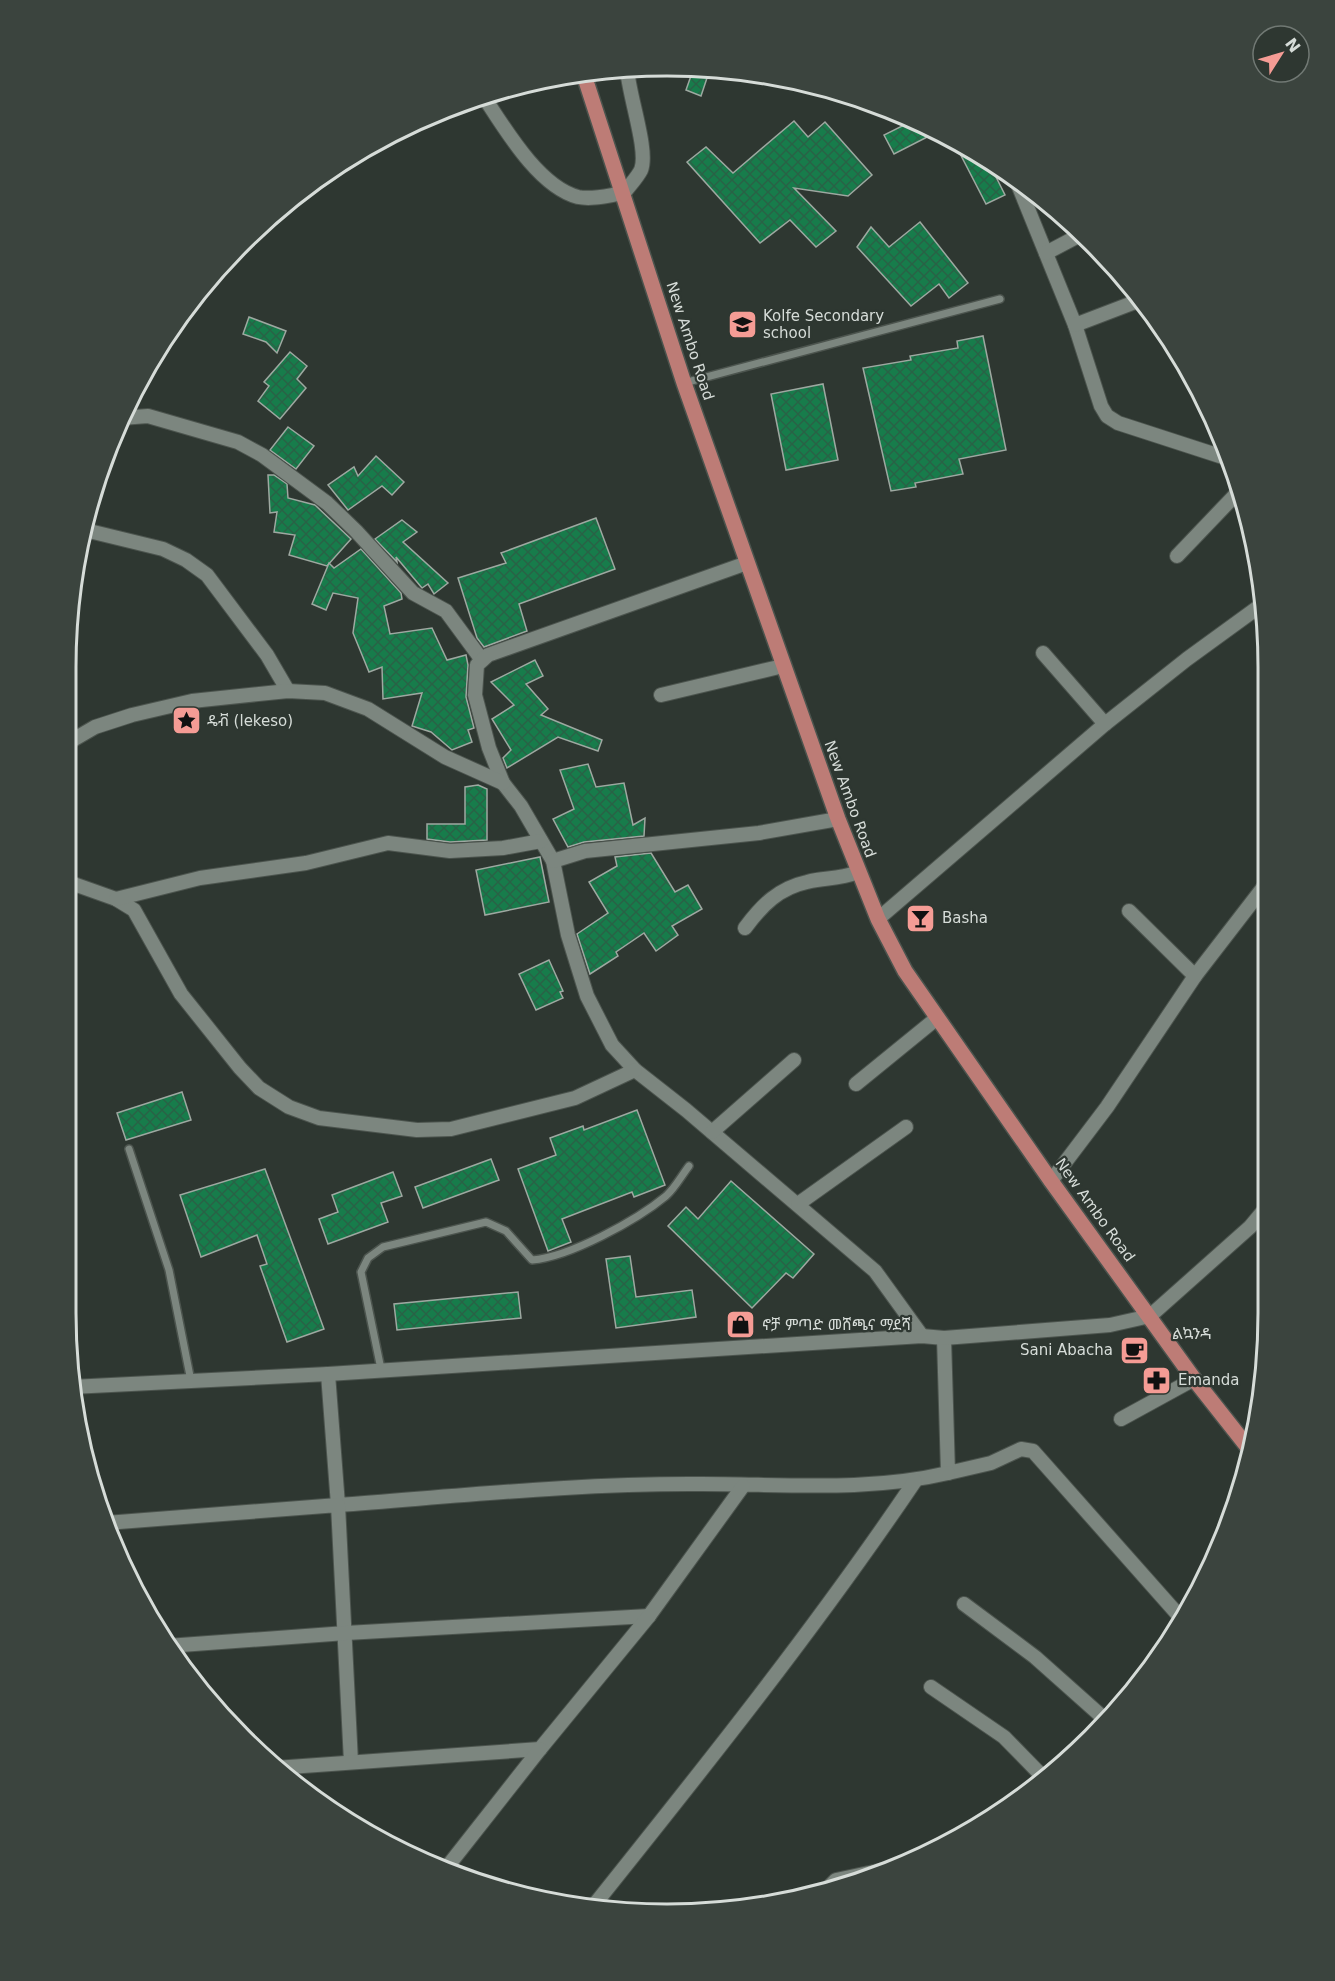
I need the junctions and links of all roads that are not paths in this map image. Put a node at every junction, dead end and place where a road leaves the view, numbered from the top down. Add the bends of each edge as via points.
1 (628, 78) edge
2 (587, 83) edge
3 (489, 105) edge
4 (624, 193) junction
5 (1023, 196) edge
6 (1073, 239) edge
7 (1046, 254) junction
8 (1000, 299) dead end
9 (1132, 303) edge
10 (1076, 325) junction
11 (684, 383) junction
12 (132, 417) edge
13 (1219, 456) edge
14 (1233, 498) edge
15 (93, 533) edge
16 (1177, 556) dead end
17 (747, 563) junction
18 (1255, 614) edge
19 (1043, 653) dead end
20 (482, 660) junction
21 (783, 666) junction
22 (288, 691) junction
23 (661, 695) dead end
24 (1105, 724) junction
25 (76, 738) edge
26 (503, 783) junction
27 (838, 819) junction
28 (542, 841) junction
29 (553, 861) junction
30 (858, 872) junction
31 (76, 885) edge
32 (1258, 894) edge
33 (116, 899) junction
34 (1129, 911) dead end
35 (878, 919) junction
36 (745, 928) dead end
37 (1195, 976) junction
38 (937, 1018) junction
39 (794, 1060) dead end
40 (635, 1070) junction
41 (856, 1084) dead end
42 (906, 1127) dead end
43 (712, 1132) junction
44 (129, 1149) dead end
45 (689, 1166) dead end
46 (1051, 1181) junction
47 (798, 1204) junction
48 (1258, 1217) edge
49 (1150, 1316) junction
50 (922, 1336) junction
51 (944, 1338) junction
52 (381, 1369) junction
53 (328, 1374) junction
54 (1194, 1379) junction
55 (191, 1381) junction
56 (82, 1386) edge
57 (1121, 1419) dead end
58 (1244, 1442) edge
59 (948, 1473) junction
60 (915, 1481) junction
61 (743, 1486) junction
62 (338, 1505) junction
63 (115, 1522) edge
64 (964, 1604) dead end
65 (1177, 1613) edge
66 (648, 1616) junction
67 (346, 1632) junction
68 (178, 1645) edge
69 (931, 1687) dead end
70 (1100, 1715) edge
71 (540, 1749) junction
72 (351, 1762) junction
73 (289, 1767) edge
74 (1039, 1773) edge
75 (450, 1863) edge
76 (598, 1900) edge

1 - 4 street via 644,158 641,171
2 - 4 main road, New Ambo Road
3 - 4 street via 536,169 560,190 593,198
4 - 11 main road, New Ambo Road
5 - 7 street
6 - 7 street
7 - 10 street
8 - 11 lane
9 - 10 street
10 - 13 street via 1095,392 1107,416
11 - 17 main road, New Ambo Road
12 - 20 street via 148,416 238,442 262,454 327,503 413,593 446,611
14 - 16 street
15 - 22 street via 163,549 207,575 267,655
17 - 20 street via 508,647
17 - 21 main road, New Ambo Road
18 - 24 street
19 - 24 street
20 - 26 street via 477,665 475,695
21 - 23 street
21 - 27 main road, New Ambo Road
22 - 25 street via 192,701 142,712 95,727
22 - 26 street via 325,693 368,709 445,757
24 - 35 street
26 - 28 street
27 - 29 street via 759,833 585,851
27 - 30 main road, New Ambo Road
28 - 29 street
28 - 33 street via 450,851 388,843 306,863 200,878
29 - 40 street via 568,935 587,996 612,1045
30 - 35 main road, New Ambo Road
30 - 36 street via 783,890 762,904
31 - 33 street
32 - 37 street
33 - 40 street via 134,910 181,994 240,1068 289,1107 319,1118 417,1130 451,1129 575,1098
34 - 37 street
35 - 38 main road, New Ambo Road via 905,971
37 - 46 street via 1107,1107
38 - 41 street
38 - 46 main road, New Ambo Road
39 - 43 street
40 - 43 street
42 - 47 street
43 - 47 street
44 - 55 lane via 169,1270
45 - 52 lane via 668,1195 628,1222 551,1259 532,1260 506,1231 486,1222 383,1247 368,1258 361,1272
46 - 49 main road, New Ambo Road
47 - 50 street via 875,1271
48 - 49 street
49 - 51 street via 1110,1325
49 - 54 main road, New Ambo Road
50 - 51 street
50 - 52 street
51 - 59 street
52 - 53 street
53 - 55 street
53 - 62 street
54 - 57 street
54 - 58 main road, New Ambo Road
55 - 56 street
59 - 60 street
59 - 65 street via 990,1463 1022,1449 1033,1451
60 - 61 street
60 - 76 street via 746,1713
61 - 62 street via 538,1490
61 - 66 street
62 - 63 street
62 - 67 street
64 - 70 street via 1035,1657
66 - 67 street
66 - 71 street
67 - 68 street
67 - 72 street
69 - 74 street via 1004,1737
71 - 72 street
71 - 75 street
72 - 73 street

